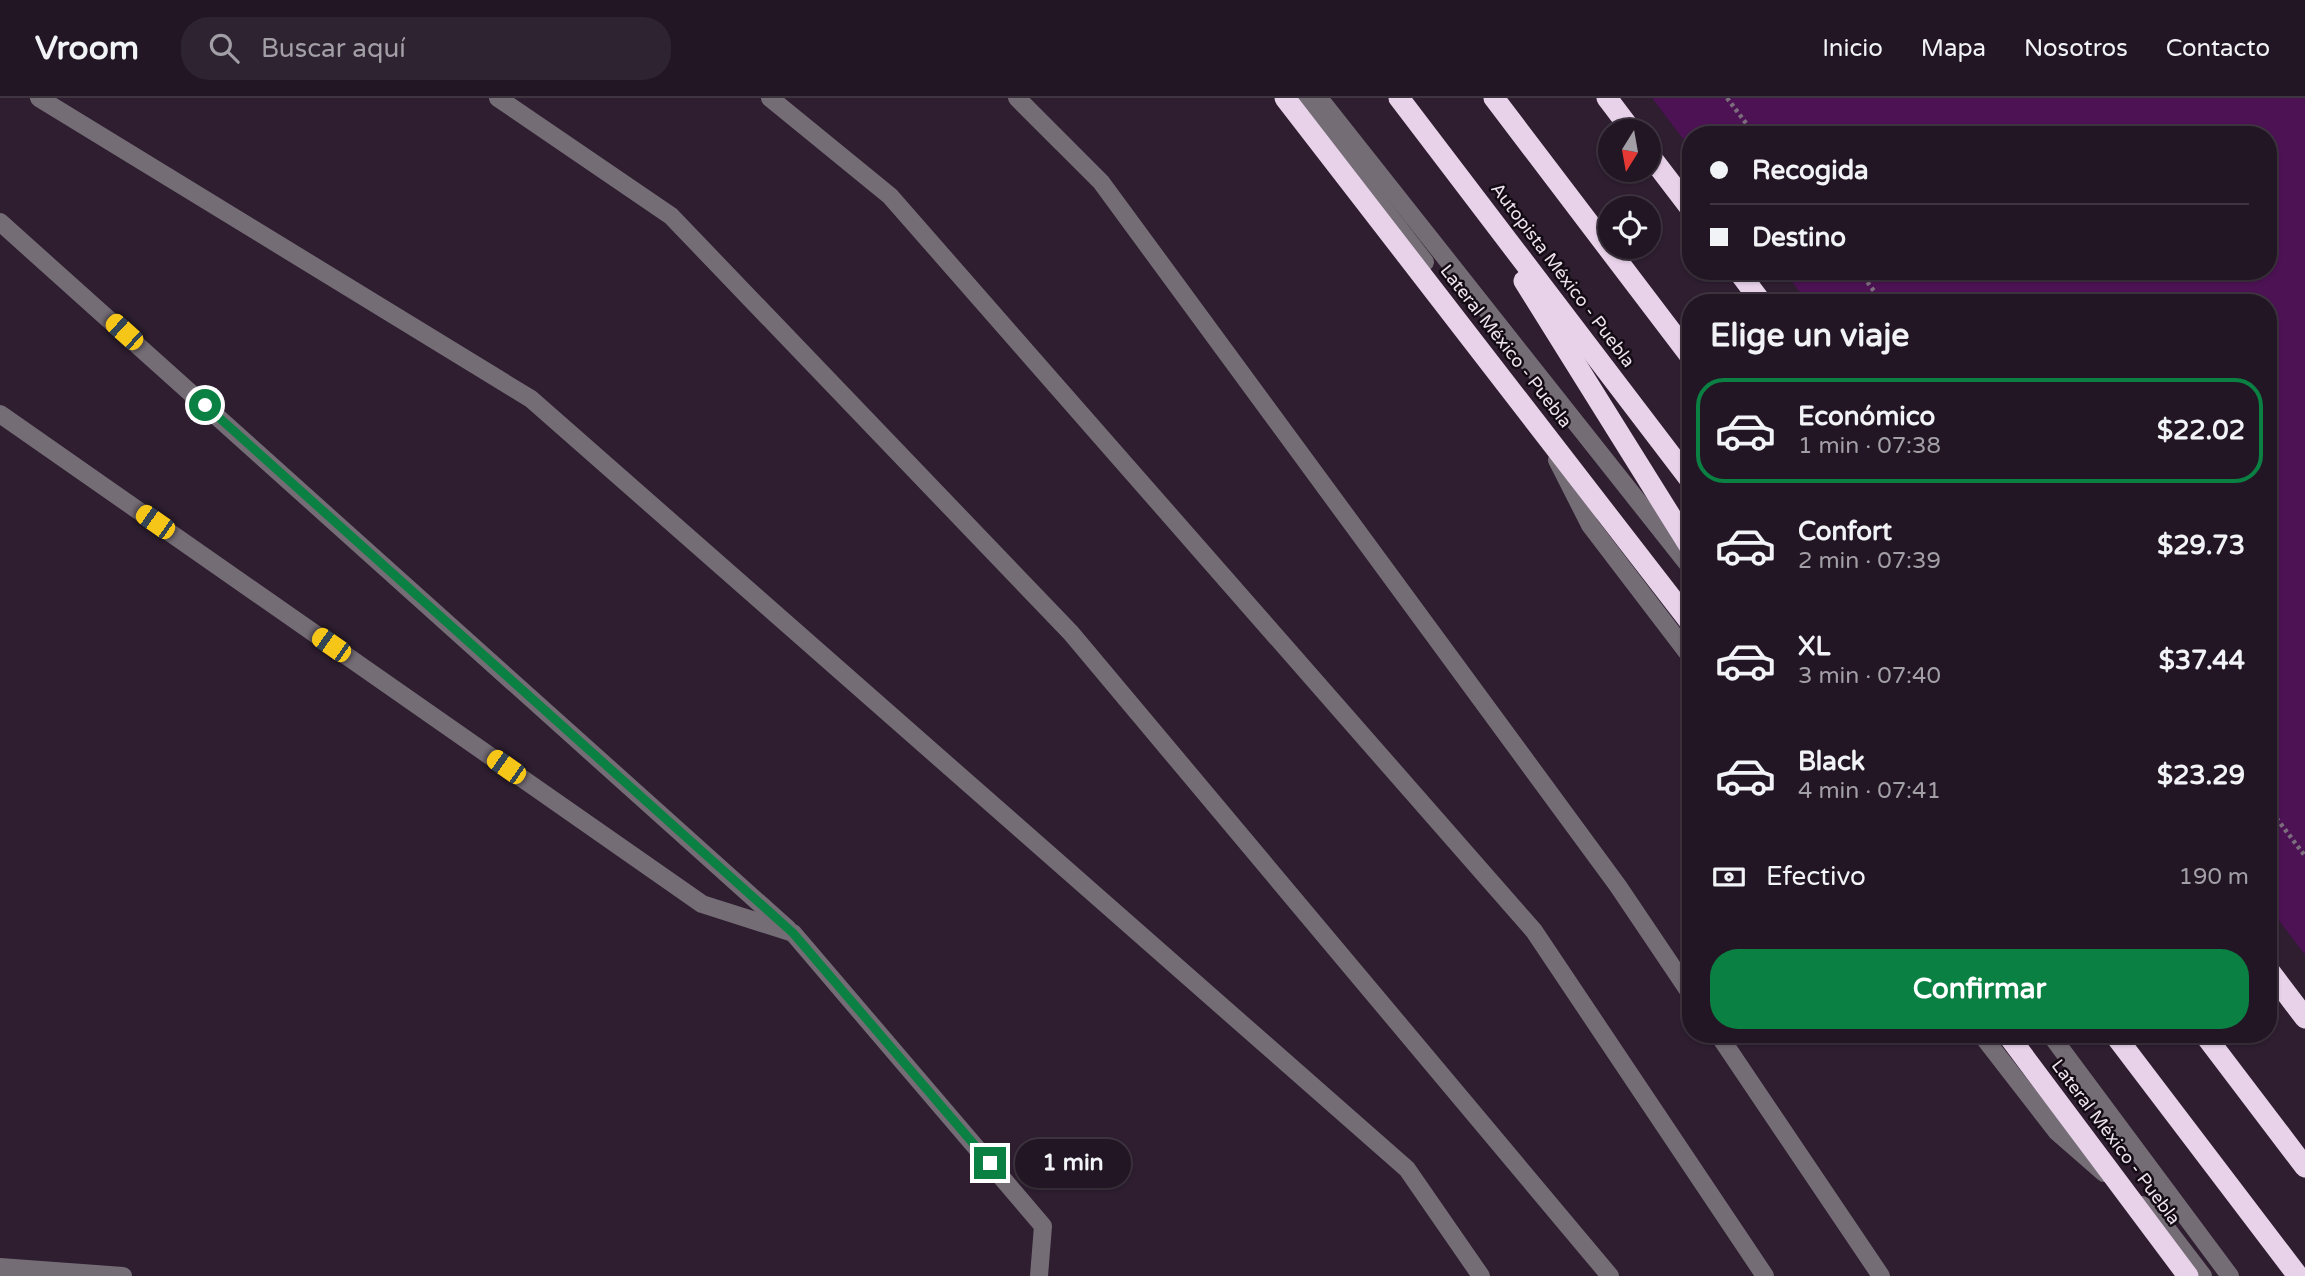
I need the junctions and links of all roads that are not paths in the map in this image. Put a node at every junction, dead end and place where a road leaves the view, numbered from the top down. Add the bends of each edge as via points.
1 (39, 98) edge
2 (498, 98) edge
3 (770, 98) edge
4 (1017, 98) edge
5 (1285, 98) edge
6 (1299, 98) edge
7 (1319, 98) edge
8 (1399, 98) edge
9 (1494, 98) edge
10 (1607, 98) edge
11 (1623, 119) edge
12 (1454, 170) junction
13 (1661, 170) edge
14 (1682, 198) edge
15 (0, 222) edge
16 (1682, 345) edge
17 (0, 414) edge
18 (1682, 469) edge
19 (1682, 534) edge
20 (1682, 557) edge
21 (1682, 612) edge
22 (1682, 646) edge
23 (793, 933) junction
24 (1682, 981) edge
25 (2277, 981) edge
26 (2305, 1018) edge
27 (1724, 1043) edge
28 (1988, 1043) edge
29 (2014, 1043) edge
30 (2057, 1043) edge
31 (2121, 1043) edge
32 (2211, 1043) edge
33 (2305, 1167) edge
34 (0, 1267) edge
35 (123, 1276) edge
36 (1039, 1276) edge
37 (1481, 1276) edge
38 (1610, 1276) edge
39 (1765, 1276) edge
40 (1881, 1276) edge
41 (2188, 1276) edge
42 (2203, 1276) edge
43 (2230, 1276) edge
44 (2298, 1276) edge

1 - 37 lane via 531,399 1407,1169
2 - 38 lane via 671,216 1071,634
3 - 39 lane via 890,196 1534,931
4 - 24 lane via 1101,182 1618,886
5 - 21 highway, Lateral México - Puebla
6 - 22 lane via 1516,381 1590,525
7 - 20 lane
8 - 12 highway, Autopista México - Puebla
9 - 16 highway
10 - 11 highway
12 - 18 highway, Autopista México - Puebla
12 - 19 highway
13 - 14 highway
15 - 23 lane
17 - 23 lane via 702,904
23 - 36 lane via 1043,1226
25 - 26 highway
27 - 40 lane
28 - 42 lane via 2057,1132 2161,1221
29 - 41 highway, Lateral México - Puebla
30 - 43 lane
31 - 44 highway
32 - 33 highway
34 - 35 lane

